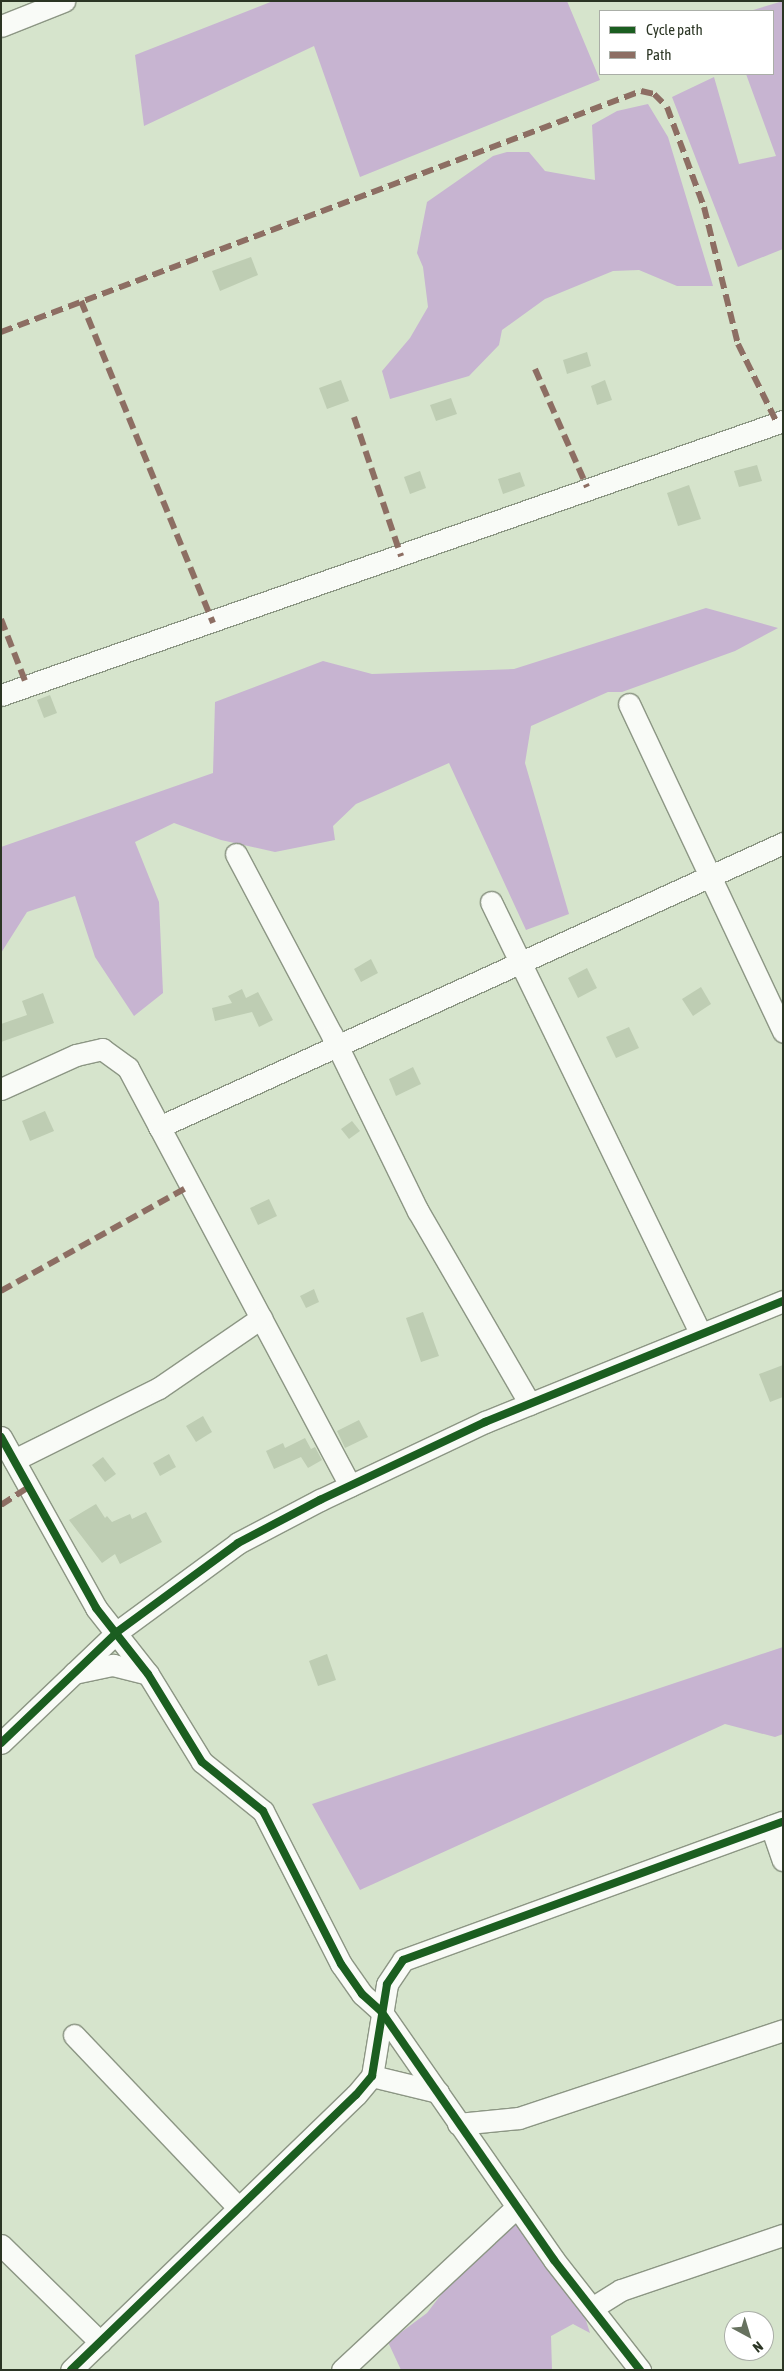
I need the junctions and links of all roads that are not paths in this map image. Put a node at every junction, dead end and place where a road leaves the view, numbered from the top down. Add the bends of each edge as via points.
1 (52, 3) edge
2 (1, 26) edge
3 (783, 421) edge
4 (1, 695) edge
5 (629, 704) dead end
6 (783, 843) edge
7 (236, 854) dead end
8 (709, 876) junction
9 (491, 902) dead end
10 (518, 963) junction
11 (783, 1032) edge
12 (337, 1046) junction
13 (1, 1089) edge
14 (159, 1127) junction
15 (783, 1301) edge
16 (261, 1318) junction
17 (700, 1333) junction
18 (530, 1404) junction
19 (1, 1437) edge
20 (14, 1460) junction
21 (350, 1486) junction
22 (117, 1632) junction
23 (74, 1674) junction
24 (148, 1674) junction
25 (1, 1743) edge
26 (777, 1824) edge
27 (783, 1860) edge
28 (381, 2011) junction
29 (783, 2030) edge
30 (74, 2035) dead end
31 (372, 2076) junction
32 (438, 2092) junction
33 (458, 2124) junction
34 (517, 2207) junction
35 (239, 2208) junction
36 (783, 2235) edge
37 (1, 2245) edge
38 (592, 2308) junction
39 (100, 2342) junction
40 (71, 2370) edge
41 (342, 2370) edge
42 (640, 2370) edge

1 - 2 street
3 - 4 street
5 - 8 street
6 - 8 street
7 - 12 street
8 - 10 street
8 - 11 street
9 - 10 street
10 - 12 street
10 - 17 street
12 - 14 street
12 - 18 street via 418,1211
13 - 14 street via 76,1055 102,1050 128,1068
14 - 16 street
15 - 17 street
16 - 20 street via 159,1388
16 - 21 street
17 - 18 street
18 - 21 street
19 - 20 street
20 - 22 street via 96,1608
21 - 22 street via 238,1543
22 - 23 street
22 - 24 street
23 - 24 street via 113,1665
23 - 25 street
24 - 28 street via 202,1762 263,1811 341,1964 362,1994
26 - 27 street
26 - 28 street via 403,1960 387,1984
28 - 31 street
28 - 32 street
29 - 33 street via 519,2118
30 - 35 street
31 - 32 street
31 - 35 street
32 - 33 street
33 - 34 street
34 - 38 street
34 - 41 street
35 - 39 street
36 - 38 street via 621,2290
37 - 39 street
38 - 42 street
39 - 40 street

